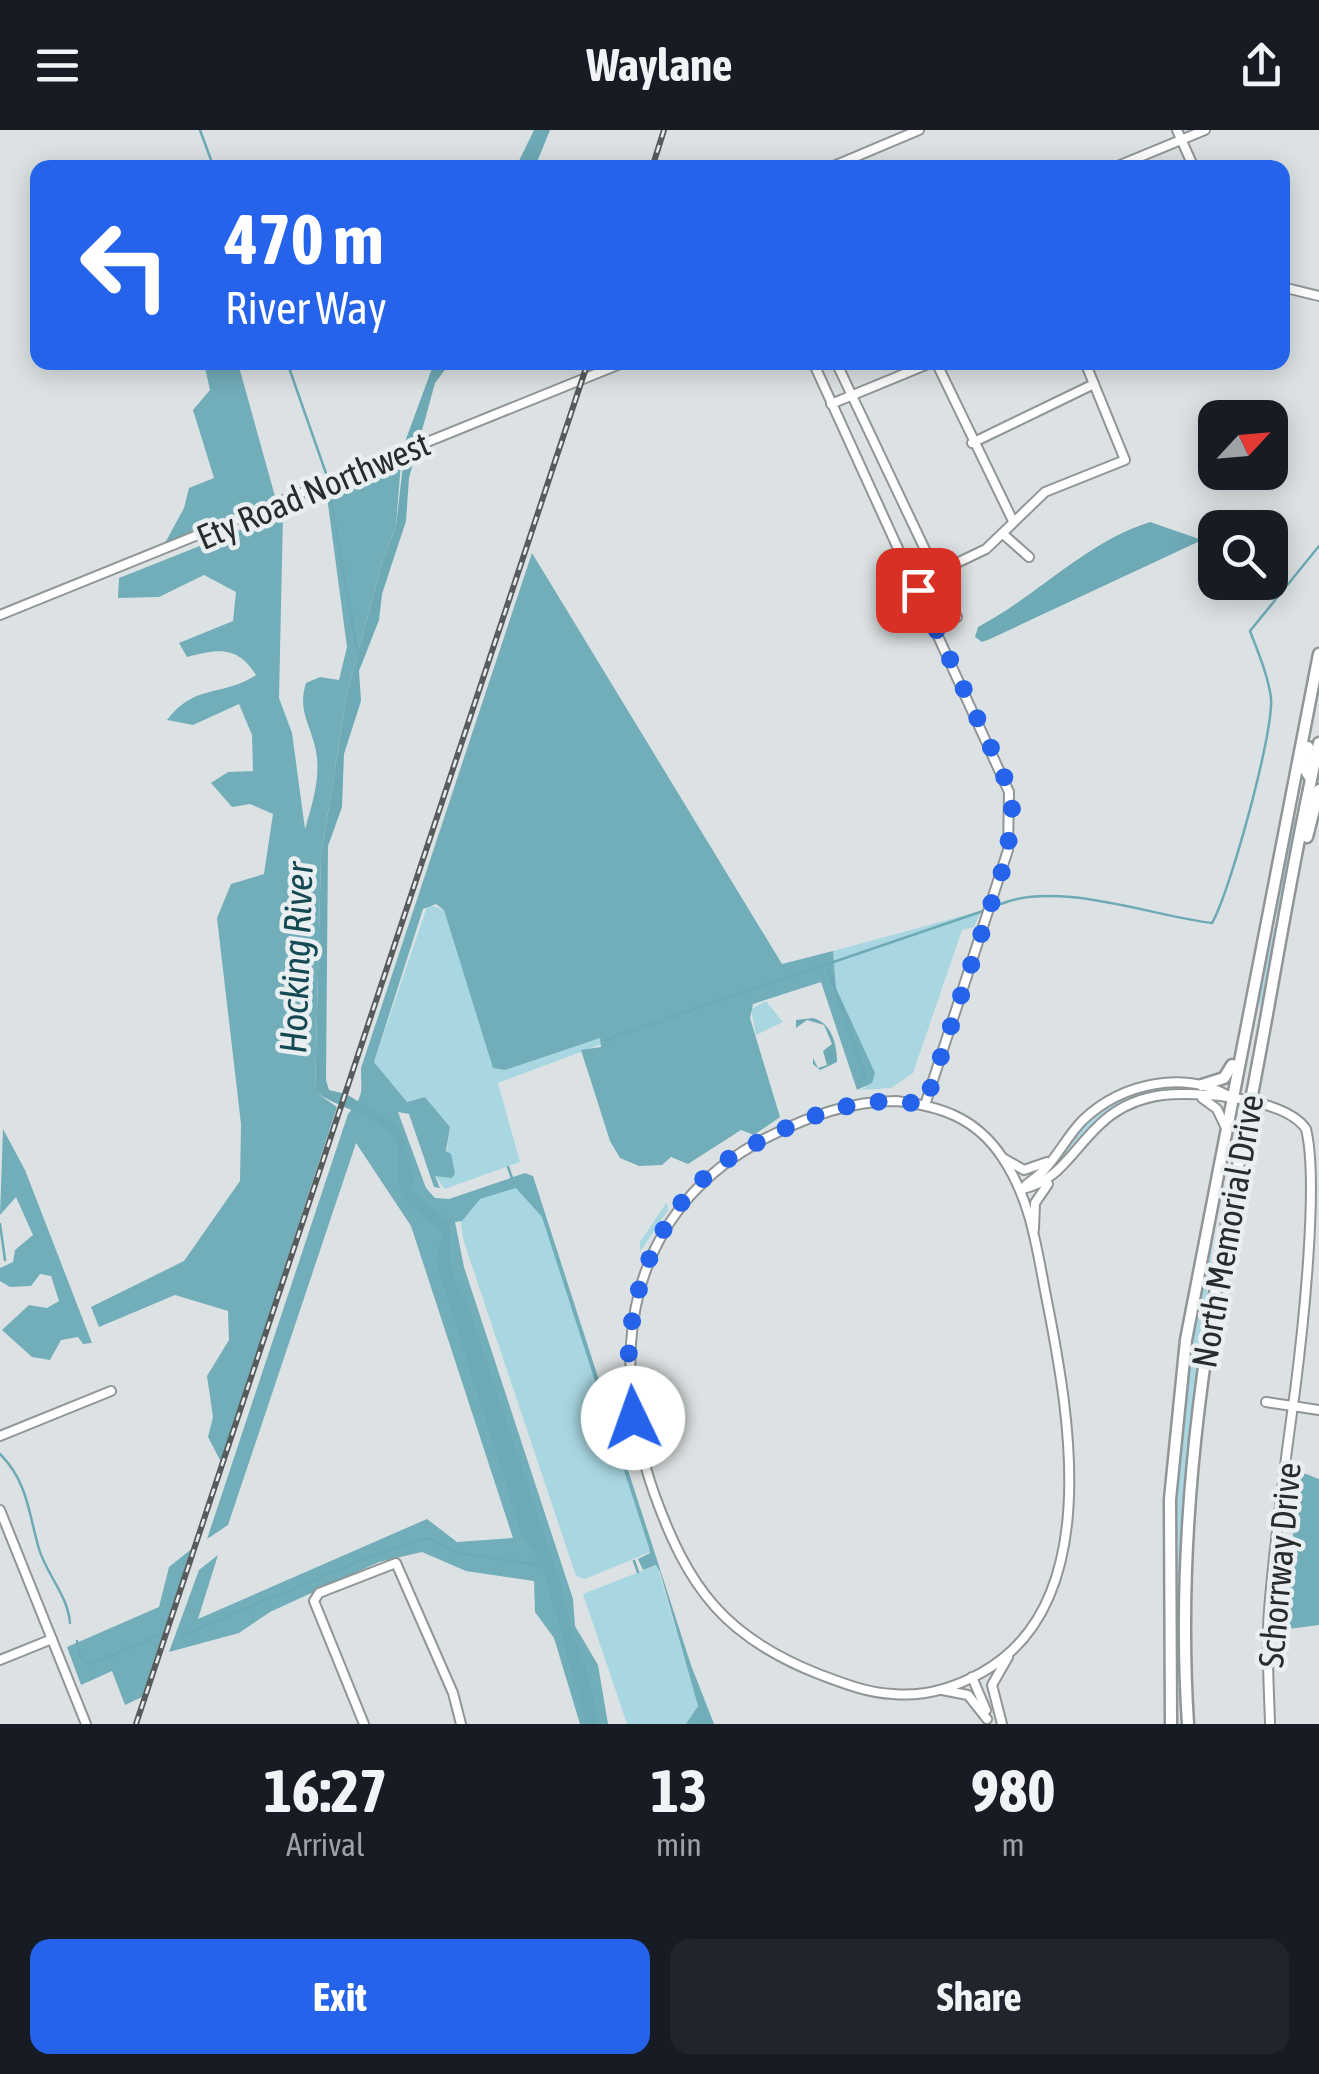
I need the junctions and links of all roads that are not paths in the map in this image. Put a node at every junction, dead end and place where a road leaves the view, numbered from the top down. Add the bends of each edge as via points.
1 (919, 130) edge
2 (1205, 130) edge
3 (1180, 134) edge
4 (847, 160) edge
5 (1129, 160) edge
6 (1191, 160) edge
7 (1290, 289) edge
8 (1319, 296) edge
9 (605, 370) edge
10 (817, 370) edge
11 (840, 370) edge
12 (915, 370) edge
13 (938, 370) edge
14 (1088, 370) edge
15 (1094, 384) junction
16 (852, 396) junction
17 (831, 404) junction
18 (972, 443) junction
19 (1013, 521) junction
20 (1004, 534) junction
21 (1029, 557) dead end
22 (936, 573) junction
23 (0, 615) edge
24 (957, 617) dead end
25 (1319, 655) edge
26 (1319, 676) edge
27 (1319, 743) edge
28 (1311, 780) junction
29 (1319, 790) edge
30 (1288, 900) junction
31 (1238, 1056) junction
32 (1202, 1091) junction
33 (1232, 1098) junction
34 (1250, 1102) junction
35 (925, 1105) junction
36 (1226, 1128) junction
37 (1052, 1157) junction
38 (1003, 1158) junction
39 (1053, 1175) junction
40 (1022, 1189) junction
41 (1034, 1230) junction
42 (1308, 1307) junction
43 (1319, 1308) edge
44 (111, 1392) dead end
45 (1266, 1402) dead end
46 (1293, 1406) junction
47 (1319, 1410) edge
48 (0, 1436) edge
49 (0, 1510) edge
50 (52, 1639) junction
51 (1008, 1656) junction
52 (0, 1660) edge
53 (975, 1676) junction
54 (942, 1690) junction
55 (998, 1714) junction
56 (988, 1722) edge
57 (86, 1724) edge
58 (364, 1724) edge
59 (461, 1724) edge
60 (1002, 1724) edge
61 (1171, 1724) edge
62 (1188, 1724) edge
63 (1270, 1724) edge

1 - 4 street
2 - 3 street
3 - 5 street
3 - 6 street
7 - 8 street
9 - 23 street, Ety Road Northwest
10 - 17 street
11 - 16 street
12 - 16 street
13 - 18 street
14 - 15 street
15 - 18 street
15 - 19 street via 1124,460 1045,492
16 - 17 street
16 - 22 street
17 - 35 street via 1009,792 1007,856
18 - 19 street
19 - 20 street
20 - 21 street
20 - 22 street
22 - 24 street
25 - 31 main road, North Memorial Drive
26 - 28 main road via 1304,768
27 - 28 main road, North Memorial Drive
28 - 30 main road, North Memorial Drive
29 - 30 main road
30 - 34 main road, North Memorial Drive
31 - 32 main road, North Memorial Drive via 1224,1078
31 - 33 main road, North Memorial Drive
32 - 33 street, Schorrway Drive
32 - 36 street
32 - 37 street via 1162,1083 1118,1095 1082,1121
32 - 39 street via 1120,1108 1098,1122
33 - 34 street, Schorrway Drive
33 - 36 main road, North Memorial Drive
34 - 42 street, Schorrway Drive via 1293,1116 1314,1143 1318,1236
34 - 62 main road, North Memorial Drive via 1196,1405 1185,1562
35 - 38 street via 962,1117
35 - 54 street via 874,1101 831,1110 750,1146 703,1178 672,1216 644,1272 630,1386 637,1438 670,1538 692,1580 729,1623 779,1658 864,1690
36 - 61 main road, North Memorial Drive via 1193,1298 1174,1446
37 - 38 street via 1029,1171
37 - 40 street
38 - 40 street
39 - 40 street
39 - 41 street via 1035,1204
40 - 41 street
41 - 51 street via 1068,1419 1072,1481 1046,1600 1027,1637
42 - 43 street
42 - 46 street, Schorrway Drive
44 - 48 street
45 - 46 street
46 - 47 street
46 - 63 street, Schorrway Drive via 1269,1613
49 - 50 street
50 - 52 street
50 - 57 street
51 - 53 street
51 - 55 street via 992,1680
53 - 54 street
53 - 55 street
53 - 56 street
54 - 56 street via 968,1695
55 - 60 street
58 - 59 street via 315,1606 319,1593 386,1565 402,1567

